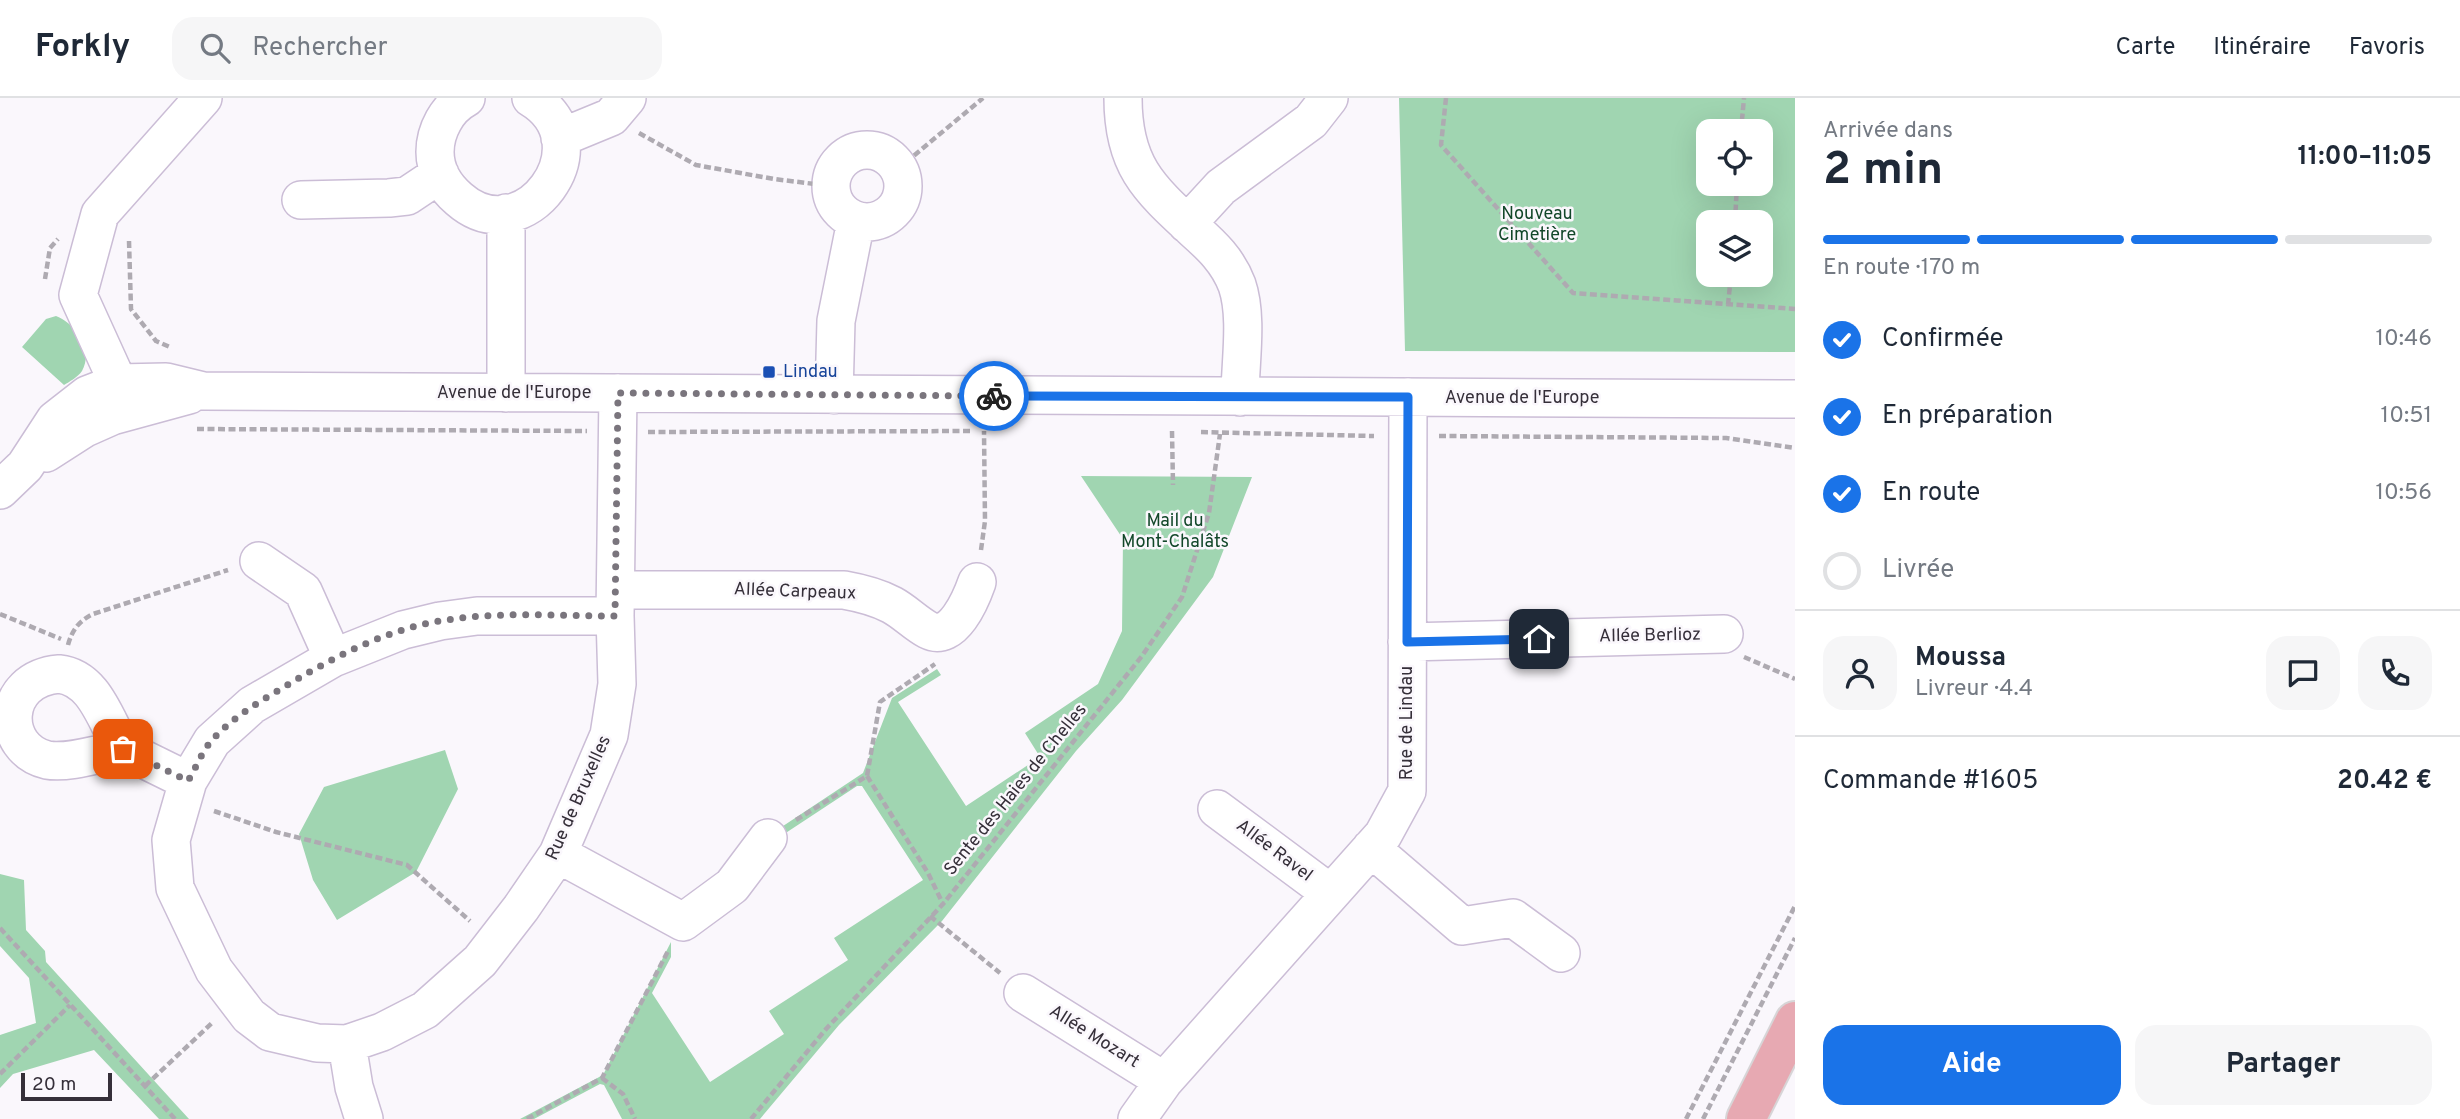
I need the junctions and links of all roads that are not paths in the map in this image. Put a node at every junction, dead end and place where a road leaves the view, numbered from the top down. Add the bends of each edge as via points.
1 (203, 98) edge
2 (466, 98) edge
3 (531, 98) edge
4 (1123, 98) edge
5 (1329, 98) edge
6 (619, 107) edge
7 (560, 138) junction
8 (440, 174) junction
9 (301, 200) dead end
10 (506, 213) junction
11 (856, 220) junction
12 (1187, 224) junction
13 (118, 383) junction
14 (203, 391) junction
15 (506, 393) junction
16 (618, 393) junction
17 (834, 395) junction
18 (1240, 397) junction
19 (1408, 397) junction
20 (1794, 400) edge
21 (12, 478) edge
22 (259, 561) road end
23 (977, 582) road end
24 (616, 603) junction
25 (1724, 634) road end
26 (1407, 642) junction
27 (333, 658) junction
28 (123, 749) junction
29 (185, 791) junction
30 (1217, 809) dead end
31 (768, 838) road end
32 (1371, 848) junction
33 (558, 854) junction
34 (1330, 893) junction
35 (1561, 953) dead end
36 (1023, 993) road end
37 (1795, 1021) edge
38 (347, 1044) junction
39 (1164, 1081) junction
40 (363, 1119) edge
41 (1137, 1119) edge
42 (1746, 1119) edge

1 - 13 street via 100,214 78,295
2 - 8 street via 447,114 438,133 435,153
3 - 7 street via 552,118
4 - 12 street via 1123,127 1133,159 1164,203
5 - 12 street via 1311,121 1222,187
6 - 7 street
7 - 10 street via 558,172 550,187 538,200
8 - 9 street via 407,196
8 - 10 street via 466,205
10 - 15 street
11 - 11 street via 880,220 898,204 902,193 898,169 881,154 869,151 847,156 833,174 832,197
11 - 17 street via 836,321
12 - 18 street via 1219,253 1236,284 1242,311
13 - 14 street, Avenue de l'Europe via 166,382
13 - 21 street, Avenue de l'Europe via 87,395 55,420
14 - 15 street, Avenue de l'Europe
14 - 21 street, Avenue de l'Europe via 85,428
15 - 16 street, Avenue de l'Europe
16 - 17 street, Avenue de l'Europe
16 - 24 street, Rue de Bruxelles
17 - 18 street, Avenue de l'Europe
18 - 19 street, Avenue de l'Europe
19 - 20 street, Avenue de l'Europe
19 - 26 street, Rue de Lindau
22 - 27 street via 303,591
23 - 24 street, Allée Carpeaux via 955,624 939,632 930,632 892,605 844,590
24 - 27 street, Rue de Bruxelles via 440,621 403,630
24 - 33 street, Rue de Bruxelles via 617,684 609,735
25 - 26 street, Allée Berlioz
26 - 32 street, Rue de Lindau via 1407,791
27 - 29 street, Rue de Bruxelles via 252,705 212,741
28 - 28 street via 59,761 44,759 30,752 13,727 15,698 64,658 93,696
28 - 29 street
29 - 38 street, Rue de Bruxelles via 171,840 175,888 214,970 249,1016 270,1032 317,1044
30 - 34 street, Allée Ravel
31 - 33 street via 732,886 683,922
32 - 34 street, Rue de Lindau
32 - 35 street via 1462,926 1513,918
33 - 38 street, Rue de Bruxelles via 480,961 425,1010
34 - 39 street, Rue de Lindau
36 - 39 street, Allée Mozart
37 - 42 main road
38 - 40 street
39 - 41 street, Rue de Lindau

